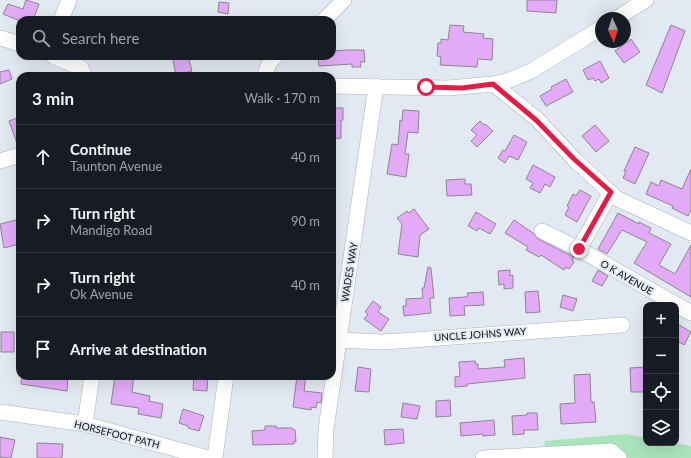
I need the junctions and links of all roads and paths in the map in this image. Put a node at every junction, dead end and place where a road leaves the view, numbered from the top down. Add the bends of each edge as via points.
1 (69, 0) edge
2 (344, 0) edge
3 (646, 0) edge
4 (627, 12) edge
5 (62, 16) edge
6 (328, 16) edge
7 (595, 32) edge
8 (0, 38) edge
9 (16, 43) edge
10 (62, 60) edge
11 (272, 60) edge
12 (82, 72) edge
13 (266, 72) edge
14 (493, 84) junction
15 (336, 86) edge
16 (376, 86) junction
17 (16, 156) edge
18 (0, 161) edge
19 (611, 192) junction
20 (542, 231) dead end
21 (691, 233) edge
22 (579, 249) junction
23 (691, 313) edge
24 (622, 326) dead end
25 (339, 340) junction
26 (336, 361) edge
27 (91, 380) edge
28 (225, 380) edge
29 (333, 380) edge
30 (0, 412) edge
31 (85, 424) junction
32 (208, 458) edge
33 (215, 458) edge
34 (325, 458) edge
35 (483, 458) edge
36 (620, 458) edge

1 - 5 street
2 - 6 street
3 - 4 street
7 - 14 street via 531,71
8 - 9 street
10 - 12 street via 81,68
11 - 13 street
14 - 16 street via 448,88
14 - 19 street via 536,120
15 - 16 street
16 - 25 street, WADES WAY
17 - 18 street
19 - 21 street via 620,200
19 - 22 street
20 - 22 street, O K AVENUE
22 - 23 street, O K AVENUE
24 - 25 street, UNCLE JOHNS WAY via 381,342
25 - 26 street, WADES WAY
27 - 31 street
28 - 33 street
29 - 34 street, WADES WAY via 326,429
30 - 31 street, HORSEFOOT PATH
31 - 32 street, HORSEFOOT PATH
35 - 36 street via 611,452

